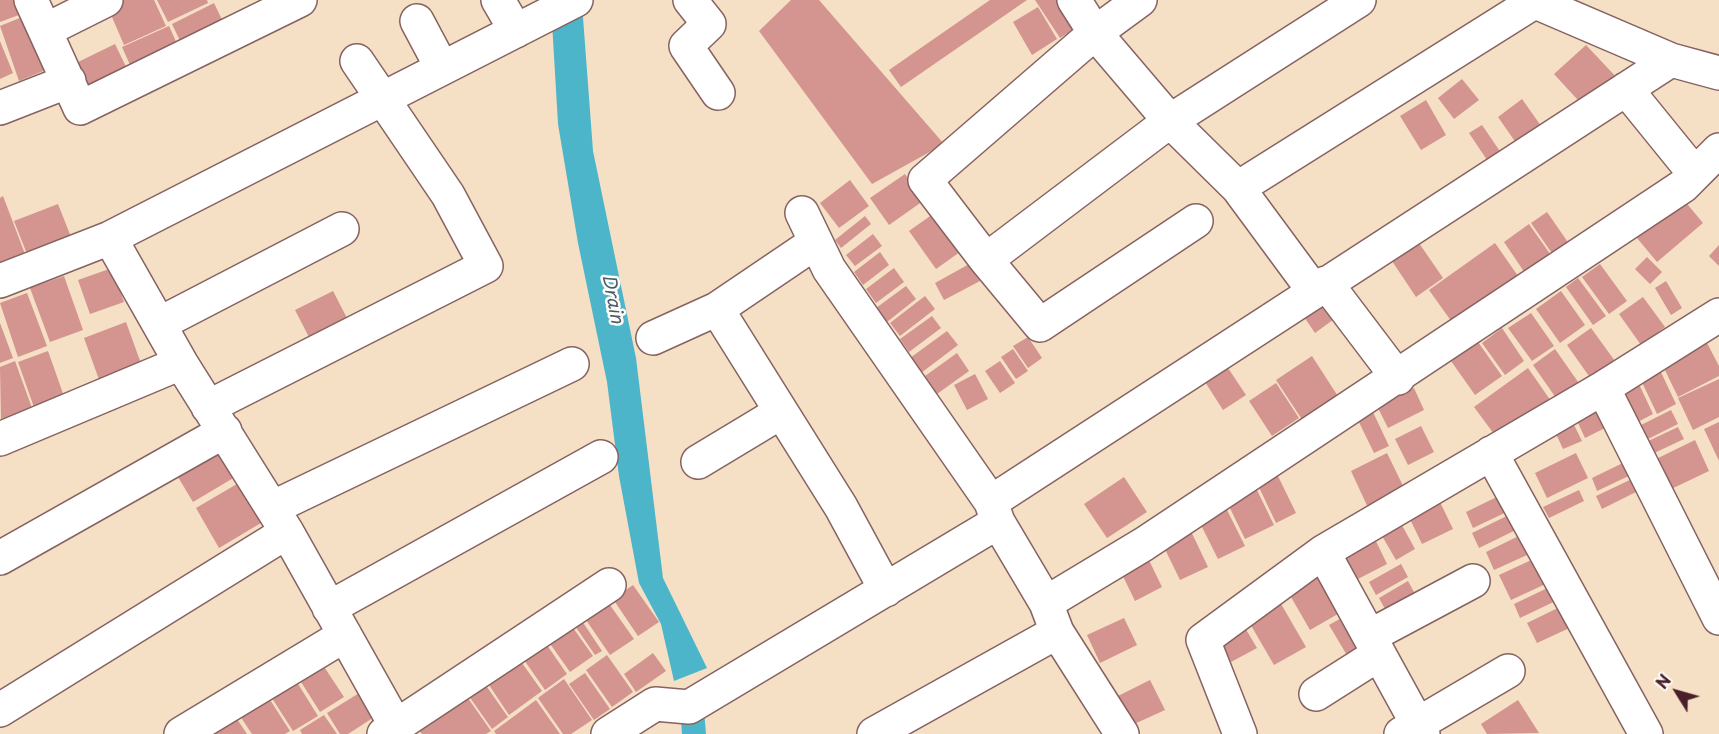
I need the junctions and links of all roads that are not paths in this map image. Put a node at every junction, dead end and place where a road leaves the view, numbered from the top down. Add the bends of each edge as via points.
1 (31, 0) edge
2 (106, 0) edge
3 (498, 0) edge
4 (576, 0) edge
5 (690, 0) edge
6 (1074, 0) edge
7 (1140, 0) edge
8 (1359, 0) edge
9 (1533, 1) edge
10 (292, 2) edge
11 (417, 21) dead end
12 (46, 30) junction
13 (516, 31) junction
14 (1095, 33) junction
15 (1671, 60) junction
16 (357, 61) dead end
17 (442, 68) junction
18 (1719, 73) edge
19 (69, 81) junction
20 (1626, 89) junction
21 (718, 93) dead end
22 (384, 99) junction
23 (0, 108) edge
24 (1170, 121) junction
25 (1719, 150) edge
26 (1695, 174) junction
27 (1238, 188) junction
28 (802, 213) dead end
29 (1196, 221) dead end
30 (342, 229) dead end
31 (110, 238) junction
32 (816, 242) junction
33 (986, 260) junction
34 (0, 281) edge
35 (1320, 287) junction
36 (717, 309) junction
37 (159, 324) junction
38 (1715, 327) edge
39 (653, 338) dead end
40 (181, 363) junction
41 (572, 364) dead end
42 (1398, 378) junction
43 (1603, 388) junction
44 (781, 412) junction
45 (217, 419) junction
46 (0, 439) edge
47 (1491, 453) junction
48 (601, 457) dead end
49 (698, 462) dead end
50 (994, 512) junction
51 (279, 520) junction
52 (1323, 552) junction
53 (0, 558) edge
54 (1473, 581) dead end
55 (609, 585) dead end
56 (886, 590) junction
57 (1051, 617) junction
58 (1719, 618) edge
59 (337, 621) junction
60 (1374, 645) junction
61 (1508, 671) dead end
62 (1316, 694) dead end
63 (0, 710) edge
64 (390, 730) edge
65 (1112, 730) edge
66 (1414, 731) edge
67 (182, 734) edge
68 (608, 734) edge
69 (874, 734) edge
70 (1240, 734) edge
71 (1646, 734) edge

1 - 12 street
2 - 12 street
3 - 13 street
4 - 13 street
5 - 21 street via 710,24 686,46
6 - 14 street
7 - 14 street
8 - 24 street
9 - 15 street
9 - 27 street
10 - 19 street via 80,108
11 - 17 street
12 - 19 street
13 - 17 street
14 - 24 street
14 - 33 street via 925,180
15 - 18 street
15 - 20 street
16 - 22 street
17 - 22 street
19 - 23 street
20 - 26 street
20 - 35 street
22 - 31 street
22 - 45 street via 448,195 486,266
24 - 27 street
24 - 33 street
25 - 26 street
26 - 42 street via 1683,186
27 - 35 street
28 - 32 street
29 - 33 street via 1040,326
30 - 37 street
31 - 34 street
31 - 37 street
32 - 36 street
32 - 50 street via 829,269
35 - 42 street
35 - 50 street
36 - 39 street
36 - 44 street
37 - 40 street
38 - 43 street
40 - 45 street
40 - 46 street
41 - 51 street
42 - 57 street via 1144,544
43 - 47 street
43 - 58 street
44 - 49 street
44 - 56 street via 841,507
45 - 51 street
45 - 53 street
47 - 52 street
47 - 71 street
48 - 59 street
50 - 56 street
50 - 57 street
51 - 59 street
51 - 63 street
52 - 60 street
52 - 70 street via 1203,640
54 - 60 street
55 - 64 street
56 - 68 street via 689,707 655,704
57 - 65 street
57 - 69 street
59 - 64 street
59 - 67 street
60 - 62 street
60 - 66 street
61 - 66 street

